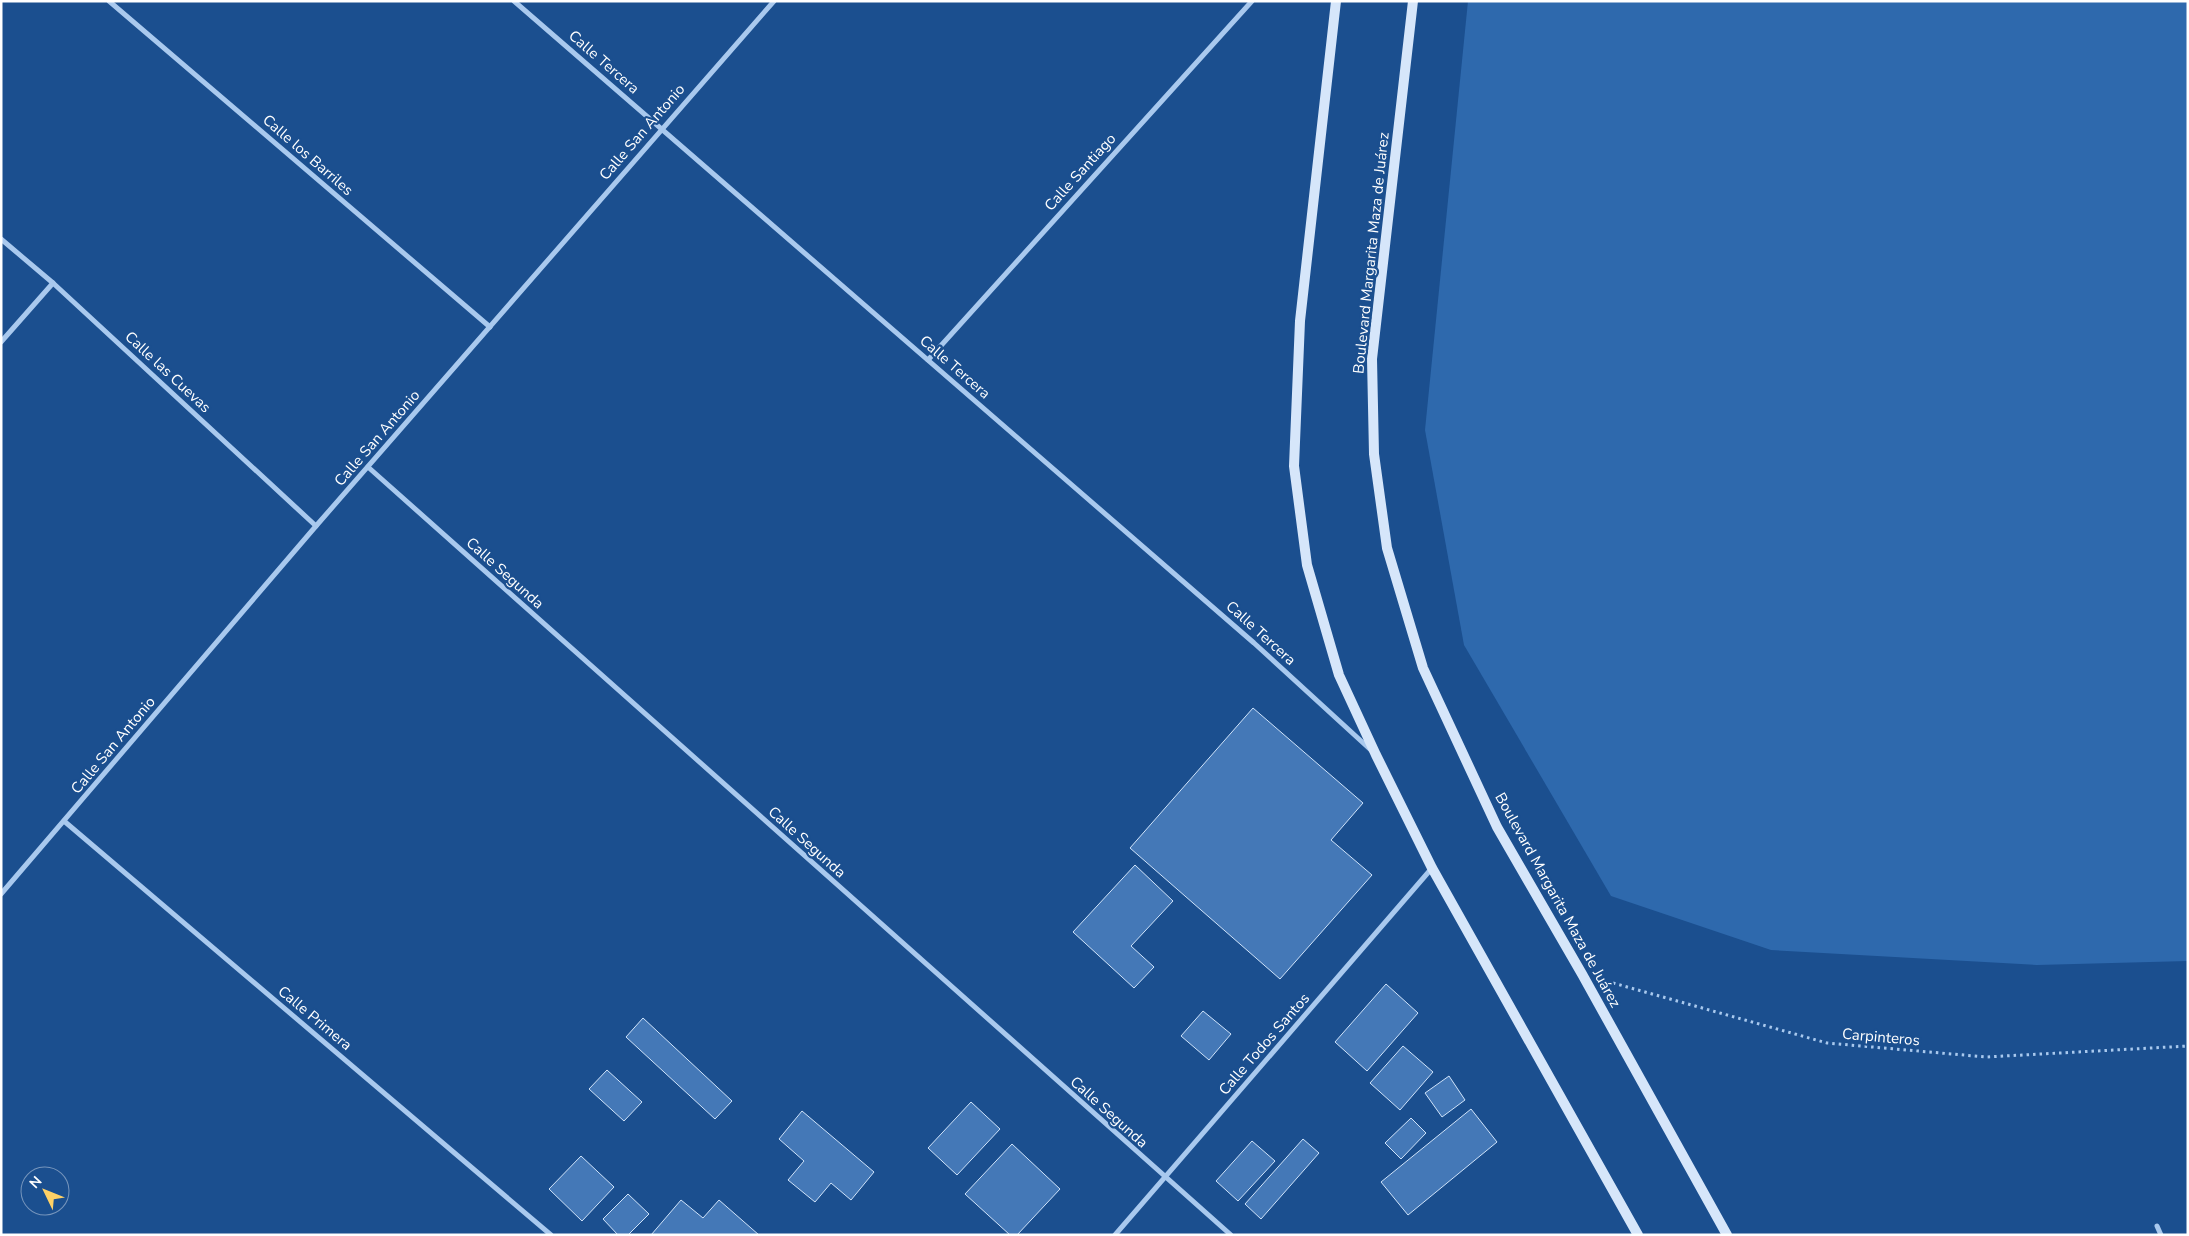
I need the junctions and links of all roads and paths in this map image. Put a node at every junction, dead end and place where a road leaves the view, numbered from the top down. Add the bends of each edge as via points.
1 (109, 1) edge
2 (514, 1) edge
3 (774, 1) edge
4 (1252, 1) edge
5 (1336, 1) edge
6 (1413, 1) edge
7 (662, 129) junction
8 (1, 239) edge
9 (53, 283) junction
10 (490, 327) junction
11 (1, 342) edge
12 (928, 360) junction
13 (368, 467) junction
14 (316, 526) junction
15 (1376, 755) junction
16 (64, 821) junction
17 (1432, 868) junction
18 (1, 894) edge
19 (1582, 974) junction
20 (2188, 1046) edge
21 (1165, 1178) junction
22 (2157, 1226) dead end
23 (551, 1235) edge
24 (1115, 1235) edge
25 (1231, 1235) edge
26 (1638, 1235) edge
27 (1727, 1235) edge
28 (2162, 1235) edge

1 - 10 street, Calle los Barriles
2 - 7 street, Calle Tercera
3 - 7 street, Calle San Antonio
4 - 12 street, Calle Santiago
5 - 15 main road via 1300,321 1294,466 1307,565 1339,675
6 - 19 main road, Boulevard Margarita Maza de Juárez via 1372,359 1374,454 1387,548 1423,668 1497,827
7 - 10 street, Calle San Antonio
7 - 12 street, Calle Tercera
8 - 9 street, Calle las Cuevas
9 - 11 street
9 - 14 street, Calle las Cuevas
10 - 13 street, Calle San Antonio
12 - 15 street, Calle Tercera via 1254,643
13 - 14 street, Calle San Antonio
13 - 21 street, Calle Segunda
14 - 16 street, Calle San Antonio
15 - 17 main road
16 - 18 street, Calle San Antonio
16 - 23 street, Calle Primera
17 - 21 street, Calle Todos Santos
17 - 26 main road
19 - 20 path, Carpinteros via 1827,1043 1986,1058
19 - 27 main road, Boulevard Margarita Maza de Juárez
21 - 24 street, Calle Todos Santos
21 - 25 street, Calle Segunda
22 - 28 street

